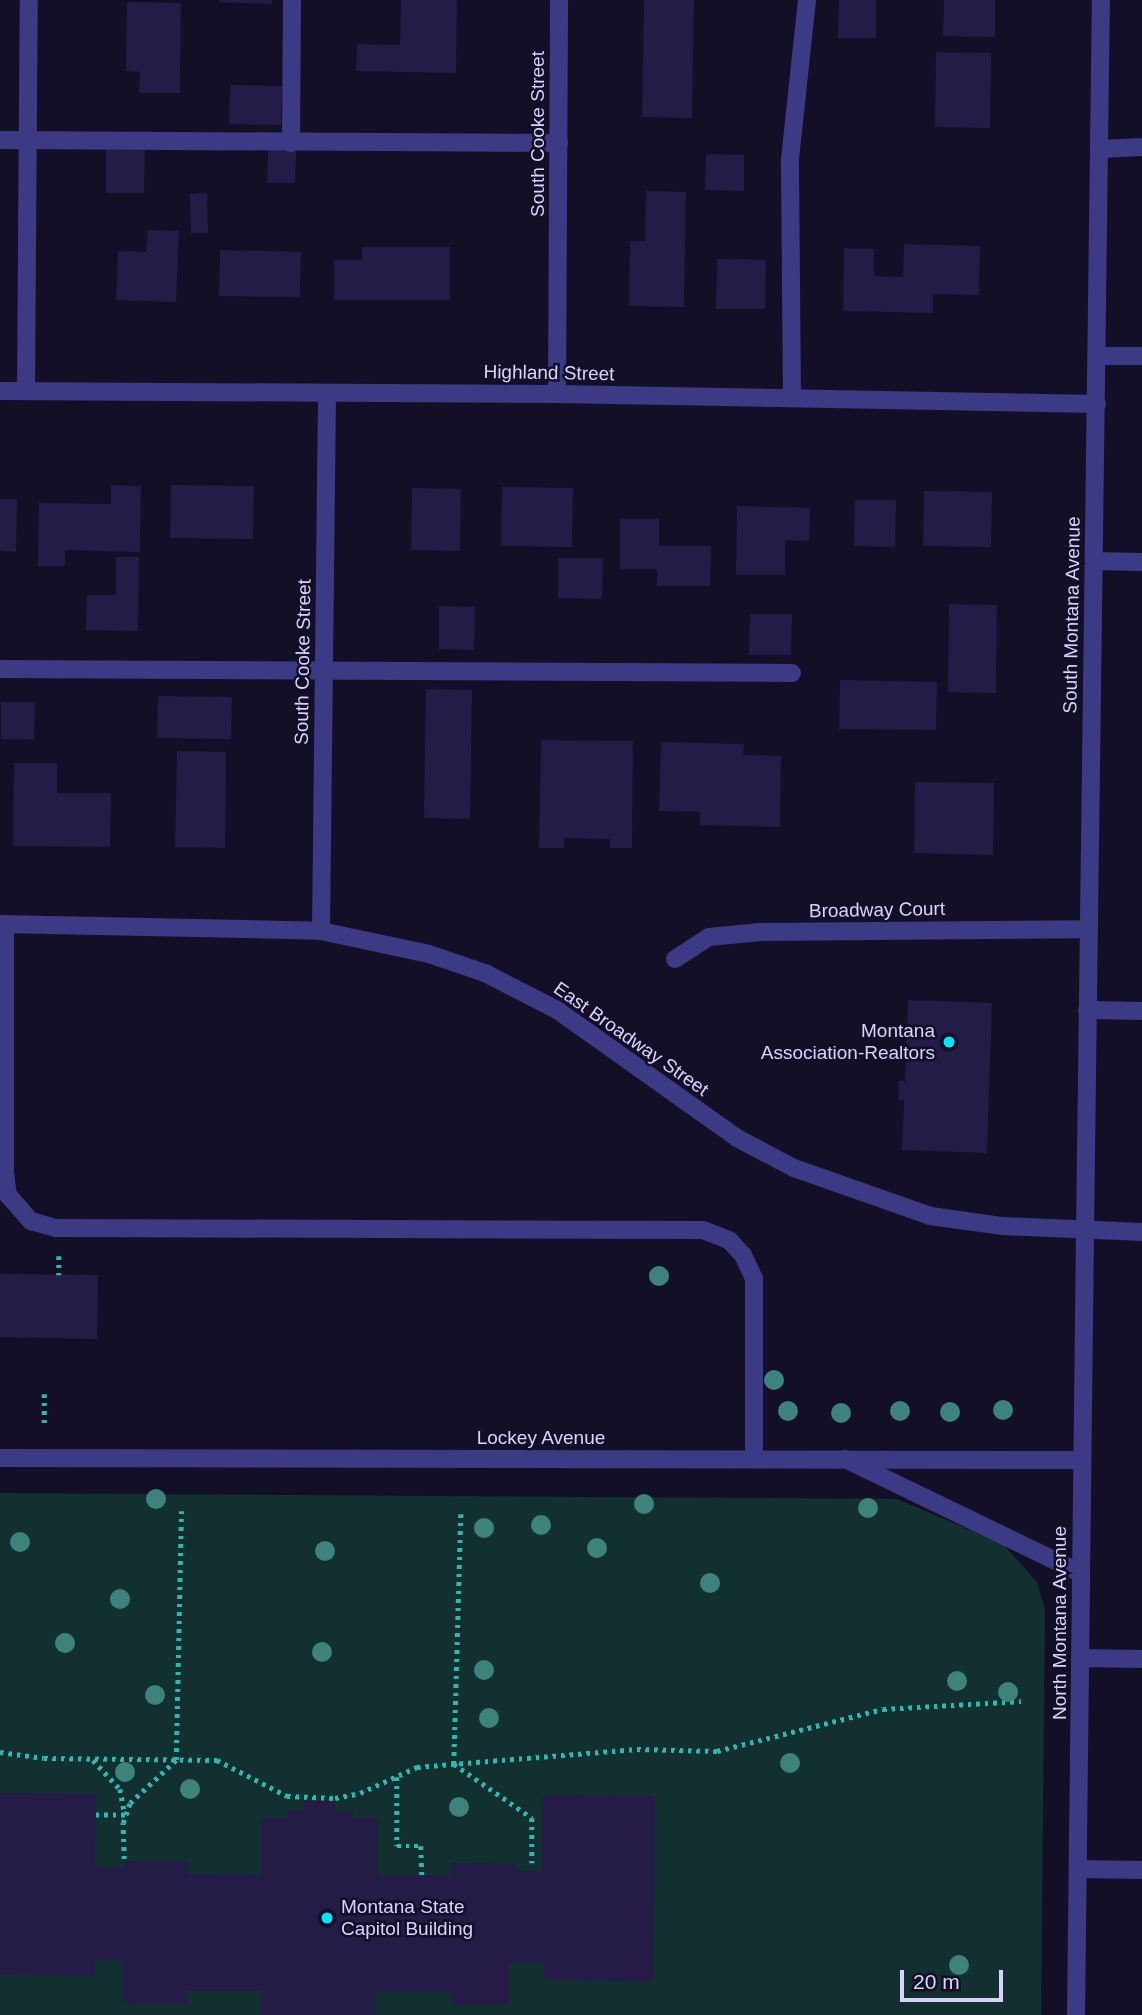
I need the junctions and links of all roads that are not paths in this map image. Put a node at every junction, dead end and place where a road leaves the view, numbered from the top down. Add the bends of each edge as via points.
1 (29, 0) edge
2 (292, 0) edge
3 (559, 0) edge
4 (807, 0) edge
5 (1101, 0) edge
6 (0, 140) edge
7 (28, 140) junction
8 (291, 143) junction
9 (559, 143) junction
10 (1142, 147) edge
11 (1100, 149) junction
12 (1098, 356) junction
13 (1142, 356) edge
14 (0, 391) edge
15 (26, 391) junction
16 (327, 393) junction
17 (557, 394) junction
18 (792, 398) junction
19 (1097, 404) junction
20 (1094, 561) junction
21 (1142, 562) edge
22 (0, 669) edge
23 (324, 670) junction
24 (792, 673) dead end
25 (3, 924) edge
26 (1087, 929) junction
27 (321, 931) junction
28 (675, 959) dead end
29 (1087, 1010) junction
30 (1142, 1011) edge
31 (1086, 1231) junction
32 (1142, 1232) edge
33 (0, 1458) edge
34 (754, 1459) junction
35 (845, 1459) junction
36 (1082, 1460) junction
37 (1081, 1573) junction
38 (1080, 1658) junction
39 (1142, 1659) edge
40 (1078, 1869) junction
41 (1142, 1870) edge
42 (1076, 2015) edge

1 - 7 street
2 - 8 street
3 - 9 street, South Cooke Street
4 - 18 street via 790,159
5 - 11 street, South Montana Avenue
6 - 7 street
7 - 8 street
7 - 15 street
8 - 9 street
9 - 17 street, South Cooke Street
10 - 11 street
11 - 12 street, South Montana Avenue
12 - 13 street
12 - 19 street, South Montana Avenue
14 - 15 street, Highland Street
15 - 16 street, Highland Street
16 - 17 street, Highland Street
16 - 23 street, South Cooke Street
17 - 18 street, Highland Street
18 - 19 street, Highland Street
19 - 20 street, South Montana Avenue
20 - 21 street
20 - 26 street, South Montana Avenue
22 - 23 street
23 - 24 street
23 - 27 street, South Cooke Street
25 - 27 street, East Broadway Street
25 - 34 street via 5,1172 8,1195 31,1221 56,1228 703,1230 729,1240 743,1255 754,1279
26 - 28 street, Broadway Court via 761,932 709,936
26 - 29 street, South Montana Avenue
27 - 31 street, East Broadway Street via 429,954 487,974 557,1010 737,1138 794,1168 930,1216
29 - 30 street
29 - 31 street, South Montana Avenue
31 - 32 street, East Broadway Street
31 - 36 street, North Montana Avenue
33 - 34 street, Lockey Avenue
34 - 35 street, Lockey Avenue
35 - 36 street, Lockey Avenue
35 - 37 street
36 - 37 street, North Montana Avenue
37 - 38 street, North Montana Avenue
38 - 39 street
38 - 40 street, North Montana Avenue
40 - 41 street
40 - 42 street, North Montana Avenue

